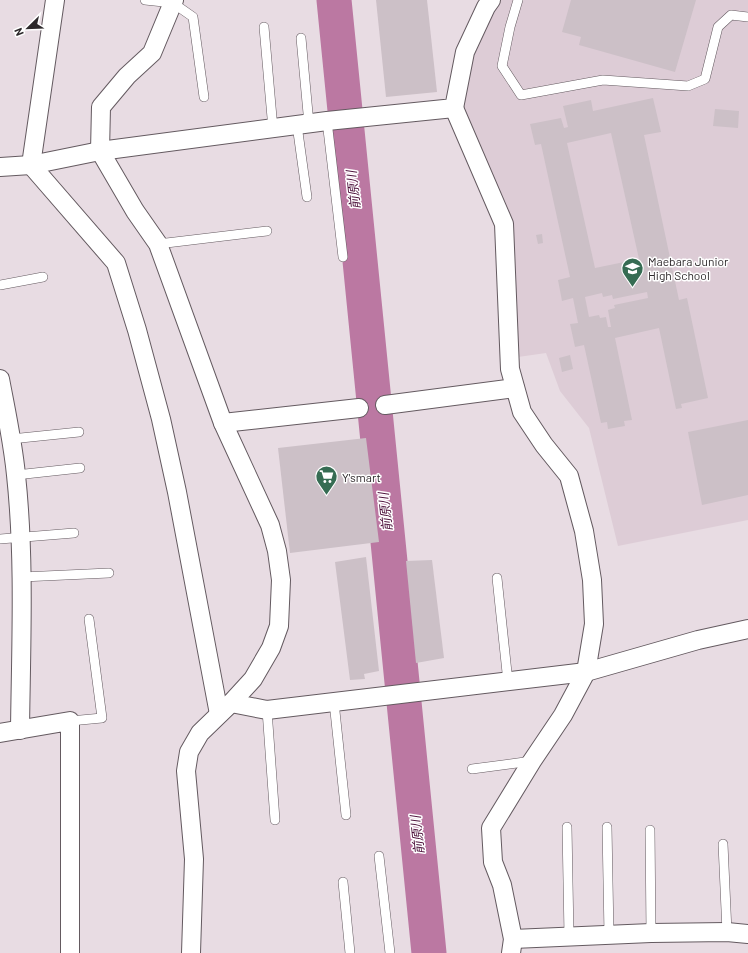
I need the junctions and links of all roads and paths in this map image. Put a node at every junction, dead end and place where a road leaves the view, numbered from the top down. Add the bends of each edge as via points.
1 (55, 0) edge
2 (145, 0) edge
3 (491, 0) edge
4 (518, 0) edge
5 (173, 1) edge
6 (748, 17) edge
7 (264, 27) dead end
8 (301, 38) dead end
9 (204, 97) dead end
10 (454, 108) junction
11 (324, 122) junction
12 (273, 129) junction
13 (100, 150) junction
14 (31, 165) junction
15 (0, 167) edge
16 (306, 197) dead end
17 (266, 230) dead end
18 (158, 244) junction
19 (343, 258) dead end
20 (43, 277) dead end
21 (0, 284) edge
22 (0, 379) edge
23 (515, 388) junction
24 (2, 400) edge
25 (385, 405) dead end
26 (359, 408) dead end
27 (223, 423) junction
28 (79, 432) dead end
29 (11, 440) junction
30 (80, 468) dead end
31 (16, 474) junction
32 (74, 533) dead end
33 (20, 538) junction
34 (0, 539) edge
35 (109, 573) dead end
36 (22, 577) junction
37 (497, 578) dead end
38 (89, 619) dead end
39 (748, 629) edge
40 (586, 672) junction
41 (508, 682) junction
42 (334, 702) junction
43 (225, 709) junction
44 (267, 710) junction
45 (70, 721) junction
46 (20, 730) junction
47 (0, 734) edge
48 (532, 761) junction
49 (472, 769) dead end
50 (346, 815) dead end
51 (275, 820) dead end
52 (567, 827) dead end
53 (607, 827) dead end
54 (650, 830) dead end
55 (723, 844) dead end
56 (379, 856) dead end
57 (344, 882) dead end
58 (727, 932) junction
59 (651, 933) junction
60 (748, 934) edge
61 (609, 935) junction
62 (569, 936) junction
63 (512, 946) edge
64 (70, 953) edge
65 (191, 953) edge
66 (350, 953) edge
67 (390, 953) edge

1 - 14 street
2 - 5 lane
3 - 10 street via 465,52
4 - 6 lane via 502,66 521,95 603,80 688,86 705,79 718,27 731,15
5 - 9 lane via 193,17
5 - 13 street via 152,53 127,76 101,107
7 - 12 lane
8 - 11 lane
10 - 11 street
10 - 23 street via 504,224 510,369
11 - 12 street
11 - 16 lane
11 - 19 lane
12 - 13 street
13 - 14 street
13 - 18 street via 135,211
14 - 15 street
14 - 43 street via 116,264 161,418
17 - 18 lane
18 - 27 street
20 - 21 lane
22 - 24 street
23 - 25 street
23 - 40 street via 522,412 569,476 584,532 592,580 594,624
24 - 29 street
26 - 27 street
27 - 43 street via 270,525 281,580 279,626 271,648 253,679
28 - 29 lane
29 - 31 street
30 - 31 lane
31 - 33 street
32 - 33 lane
33 - 34 lane
33 - 36 street
35 - 36 lane
36 - 46 street
37 - 41 lane
38 - 45 lane via 102,718
39 - 40 street via 698,640
40 - 41 street
40 - 48 street via 563,715
41 - 42 street
42 - 44 street
42 - 50 lane
43 - 44 street
43 - 65 street via 196,739 189,752 186,771 194,859
44 - 51 lane
45 - 46 street
45 - 64 street
46 - 47 street
48 - 49 lane
48 - 63 street via 491,828 493,862 502,885
52 - 62 lane
53 - 61 lane
54 - 59 lane
55 - 58 lane
56 - 67 lane
57 - 66 lane
58 - 59 street
58 - 60 street
59 - 61 street
61 - 62 street
62 - 63 street

